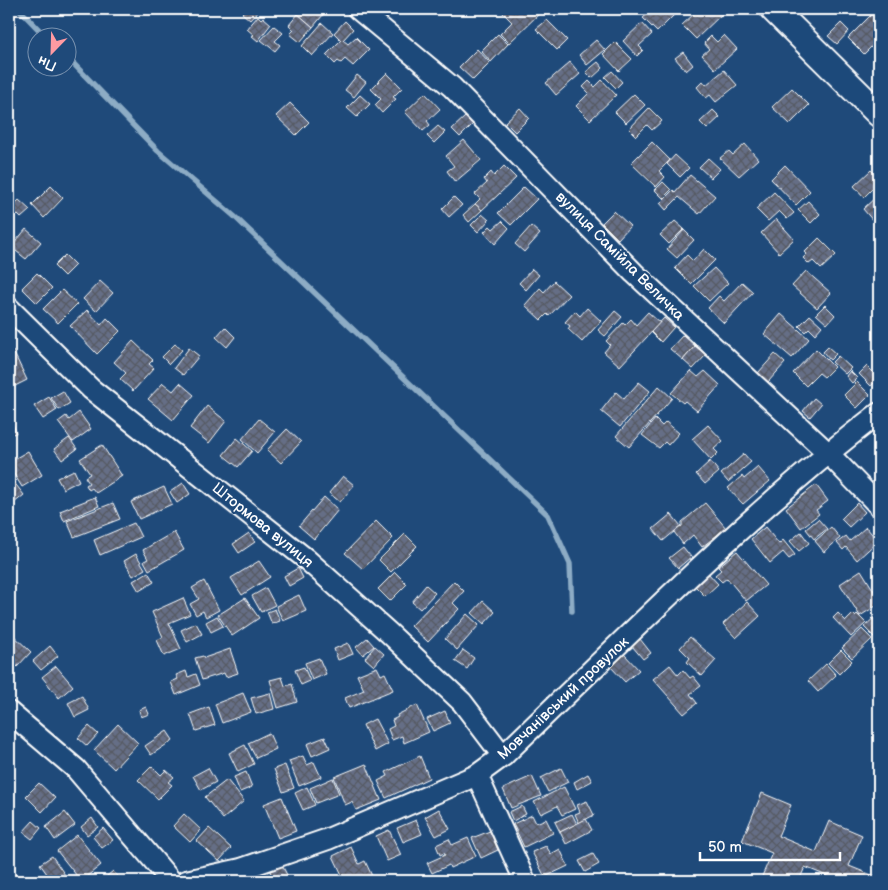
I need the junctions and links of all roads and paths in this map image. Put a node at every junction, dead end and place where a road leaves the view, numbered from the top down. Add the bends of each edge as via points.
1 (358, 9) edge
2 (773, 9) edge
3 (879, 114) edge
4 (9, 308) edge
5 (879, 413) edge
6 (828, 452) junction
7 (879, 506) edge
8 (9, 712) edge
9 (503, 756) junction
10 (477, 775) junction
11 (171, 881) edge
12 (186, 881) edge
13 (525, 881) edge

1 - 6 street, вулиця Самійла Величка via 452,87 634,273
2 - 3 street
4 - 9 street, Штормова вулиця via 91,389 305,558 389,633 462,702
5 - 6 street, Мовчанівський провулок
6 - 7 street, вулиця Самійла Величка
6 - 9 street, Мовчанівський провулок via 702,564
8 - 11 street via 76,770
9 - 10 street, Мовчанівський провулок
10 - 12 street, Мовчанівський провулок via 328,839 241,869
10 - 13 street

